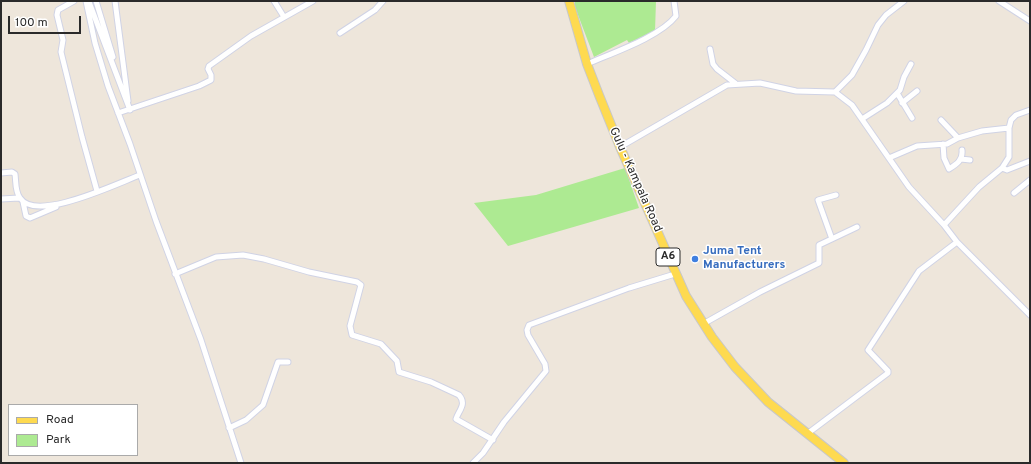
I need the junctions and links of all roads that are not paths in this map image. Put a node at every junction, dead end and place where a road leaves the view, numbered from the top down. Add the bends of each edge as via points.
1 (74, 1) edge
2 (87, 1) edge
3 (96, 1) edge
4 (115, 1) edge
5 (274, 1) edge
6 (313, 1) edge
7 (383, 1) edge
8 (569, 1) edge
9 (674, 1) edge
10 (904, 1) edge
11 (999, 1) edge
12 (284, 17) junction
13 (1030, 21) edge
14 (340, 33) dead end
15 (710, 49) dead end
16 (587, 64) junction
17 (912, 64) dead end
18 (735, 83) junction
19 (917, 91) dead end
20 (835, 92) junction
21 (897, 93) junction
22 (902, 103) junction
23 (130, 110) junction
24 (1030, 110) edge
25 (118, 113) junction
26 (912, 118) dead end
27 (862, 119) junction
28 (941, 120) dead end
29 (1008, 128) junction
30 (958, 138) junction
31 (943, 144) junction
32 (620, 146) junction
33 (962, 150) dead end
34 (889, 158) junction
35 (961, 159) junction
36 (970, 160) dead end
37 (1030, 162) edge
38 (1002, 168) junction
39 (1, 173) edge
40 (140, 174) junction
41 (1030, 180) edge
42 (97, 191) junction
43 (1014, 194) dead end
44 (836, 195) dead end
45 (1, 199) edge
46 (21, 200) junction
47 (62, 204) junction
48 (944, 225) junction
49 (857, 227) dead end
50 (832, 239) junction
51 (957, 242) junction
52 (175, 274) junction
53 (675, 274) junction
54 (1030, 315) edge
55 (703, 324) junction
56 (288, 362) dead end
57 (229, 428) junction
58 (807, 434) junction
59 (493, 440) junction
60 (241, 463) edge
61 (473, 463) edge
62 (844, 463) edge

1 - 42 street via 58,10 57,15 63,40 62,52
2 - 23 street
2 - 25 street via 95,43
3 - 23 street
4 - 23 street
5 - 12 street
6 - 12 street
7 - 14 street via 375,10
8 - 16 main road, Gulu - Kampala Road / A6
9 - 16 street via 676,16 670,24
10 - 20 street via 878,25 852,74
11 - 13 street
12 - 23 street via 209,66 211,80
15 - 18 street via 713,64
16 - 32 main road, Gulu - Kampala Road / A6
17 - 21 street
18 - 20 street via 760,83 796,91
18 - 32 street via 727,85
19 - 22 street
20 - 27 street via 852,105
21 - 22 street
21 - 27 street
22 - 26 street
23 - 25 street
24 - 29 street via 1016,115
25 - 40 street
27 - 34 street
28 - 30 street
29 - 30 street via 982,131
29 - 38 street via 1009,157
30 - 31 street
31 - 34 street via 917,146
31 - 35 street via 944,158 949,169
32 - 53 main road, Gulu - Kampala Road / A6
33 - 35 street
34 - 48 street via 909,187
35 - 36 street
37 - 38 street via 1007,170
38 - 48 street via 979,187
39 - 46 street via 15,174
40 - 42 street
40 - 52 street
41 - 43 street
42 - 47 street
44 - 50 street via 818,200
45 - 46 street
46 - 47 street via 44,206
46 - 47 street via 26,216 30,218
48 - 51 street
49 - 50 street
50 - 55 street via 818,246 819,263
51 - 54 street
51 - 58 street via 919,271 868,350 888,371 887,374
52 - 57 street via 203,346
52 - 59 street via 216,257 243,255 357,282 361,285 350,326 352,335 381,344 397,361 399,372 431,382 459,395 463,406 456,419
53 - 55 main road, Gulu - Kampala Road / A6
53 - 59 street via 529,325 528,335 545,364 546,371 504,422
55 - 58 main road, Gulu - Kampala Road / A6 via 735,367 768,402
56 - 57 street via 278,362 263,405 246,420
57 - 60 street
58 - 62 main road, Gulu - Kampala Road / A6
59 - 61 street

